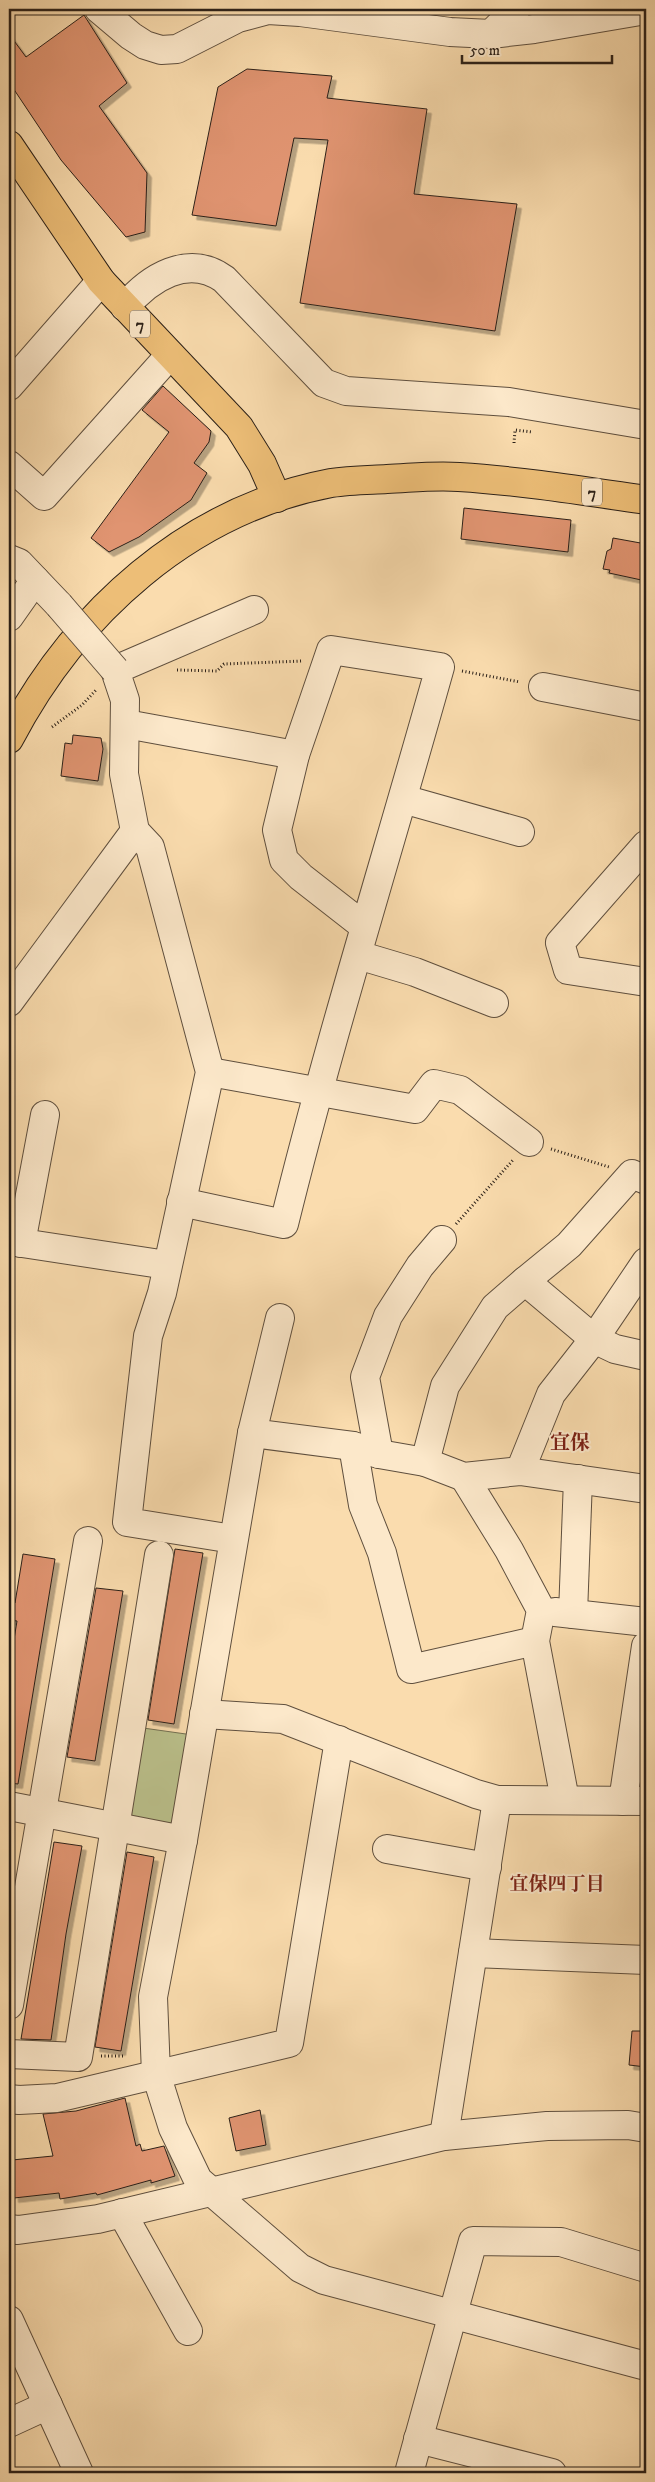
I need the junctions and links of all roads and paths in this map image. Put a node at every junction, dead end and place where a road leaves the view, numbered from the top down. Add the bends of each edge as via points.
1 (99, 9) edge
2 (516, 9) edge
3 (631, 11) edge
4 (491, 34) junction
5 (9, 145) edge
6 (101, 281) junction
7 (124, 308) junction
8 (170, 355) junction
9 (9, 386) edge
10 (646, 424) edge
11 (9, 465) edge
12 (277, 498) junction
13 (646, 500) edge
14 (9, 559) edge
15 (35, 580) junction
16 (254, 610) dead end
17 (9, 617) edge
18 (289, 660) dead end
19 (440, 667) junction
20 (115, 670) junction
21 (174, 670) dead end
22 (543, 687) joint
23 (646, 707) edge
24 (126, 724) junction
25 (52, 727) dead end
26 (9, 739) edge
27 (295, 755) junction
28 (403, 799) junction
29 (135, 831) junction
30 (520, 832) dead end
31 (646, 845) edge
32 (365, 927) junction
33 (358, 955) junction
34 (646, 982) edge
35 (9, 1002) edge
36 (494, 1003) dead end
37 (210, 1072) junction
38 (317, 1092) junction
39 (45, 1115) dead end
40 (529, 1142) junction
41 (639, 1177) edge
42 (181, 1202) junction
43 (442, 1240) joint
44 (15, 1242) edge
45 (646, 1262) edge
46 (167, 1265) junction
47 (524, 1281) junction
48 (280, 1318) dead end
49 (594, 1339) junction
50 (646, 1356) edge
51 (252, 1433) junction
52 (353, 1446) junction
53 (378, 1454) junction
54 (425, 1462) junction
55 (520, 1471) junction
56 (464, 1477) junction
57 (578, 1479) junction
58 (646, 1489) edge
59 (233, 1539) junction
60 (88, 1541) dead end
61 (159, 1555) dead end
62 (541, 1610) junction
63 (573, 1614) junction
64 (646, 1622) edge
65 (535, 1641) junction
66 (646, 1646) edge
67 (204, 1714) junction
68 (339, 1740) junction
69 (497, 1800) junction
70 (565, 1800) junction
71 (635, 1801) edge
72 (9, 1806) edge
73 (41, 1813) junction
74 (114, 1826) junction
75 (183, 1840) junction
76 (387, 1849) dead end
77 (487, 1867) junction
78 (474, 1953) junction
79 (646, 1960) edge
80 (9, 2005) edge
81 (9, 2054) edge
82 (78, 2057) junction
83 (156, 2065) junction
84 (9, 2099) edge
85 (646, 2128) edge
86 (444, 2136) junction
87 (213, 2192) junction
88 (122, 2213) junction
89 (9, 2229) edge
90 (646, 2268) edge
91 (452, 2314) junction
92 (9, 2320) edge
93 (188, 2331) dead end
94 (646, 2366) edge
95 (48, 2405) junction
96 (9, 2423) edge
97 (418, 2439) junction
98 (523, 2470) edge
99 (79, 2473) edge
100 (409, 2473) edge
101 (552, 2473) edge

1 - 4 street via 131,36 161,50 177,49 238,18 268,10
2 - 4 street
3 - 4 street
5 - 6 main road, 7
6 - 7 main road, 7
6 - 9 street
7 - 8 main road, 7
7 - 10 street via 138,291 175,269 205,270 224,279 324,383 346,391 508,402
8 - 11 street via 44,496
8 - 12 main road, 7 via 239,427 262,464
12 - 13 main road, 7 via 333,483 458,477
12 - 26 main road, 7 via 219,522 158,559 127,584 99,612 53,668 28,703
14 - 15 street via 19,563
15 - 17 street
15 - 20 street, bridge
16 - 20 street
18 - 21 path via 224,664 217,671
19 - 22 path
19 - 27 street via 330,650
19 - 28 street
20 - 24 street via 125,700
20 - 25 path via 82,705
22 - 23 street
24 - 27 street
24 - 29 street via 124,774
27 - 32 street via 277,830 284,860
28 - 30 street
28 - 32 street
29 - 35 street
29 - 37 street via 150,847
31 - 34 street via 560,943 568,970
32 - 33 street
33 - 36 street via 415,972
33 - 38 street
37 - 38 street
37 - 42 street
38 - 40 street via 415,1110 434,1084 460,1090
38 - 42 street via 284,1224
39 - 44 street
40 - 41 path
40 - 43 path
41 - 47 street via 569,1245
42 - 46 street
43 - 53 street via 420,1266 388,1316 365,1377
44 - 46 street
45 - 49 street
46 - 59 street via 148,1336 127,1522
47 - 49 street
47 - 54 street via 495,1307 445,1386
48 - 51 street
49 - 50 street via 615,1349
49 - 55 street via 551,1394
51 - 52 street
51 - 59 street
52 - 53 street
52 - 65 street via 363,1504 382,1552 411,1669
53 - 54 street
54 - 56 street
55 - 56 street
55 - 57 street
56 - 62 street
57 - 58 street
57 - 63 street
59 - 67 street
60 - 73 street
61 - 74 street
62 - 63 street
62 - 65 street
63 - 64 street
65 - 70 street
66 - 71 street
67 - 68 street via 283,1719
67 - 75 street
68 - 69 street
68 - 83 street via 289,2043
69 - 70 street
69 - 77 street
70 - 71 street
72 - 73 street
73 - 74 street
73 - 80 street
74 - 75 street
74 - 82 street
75 - 83 street via 153,1997
76 - 77 street
77 - 78 street
78 - 79 street
78 - 86 street
81 - 82 street
82 - 83 path
83 - 84 street via 57,2098
83 - 87 street via 173,2128 198,2180
85 - 86 street via 628,2125 547,2126
86 - 87 street
87 - 88 street
87 - 91 street via 300,2268 324,2280
88 - 89 street via 71,2223
88 - 93 street
90 - 91 street via 562,2242 473,2241
91 - 94 street
91 - 97 street
92 - 95 street
95 - 96 street
95 - 99 street
97 - 98 street
97 - 100 street
98 - 101 street

